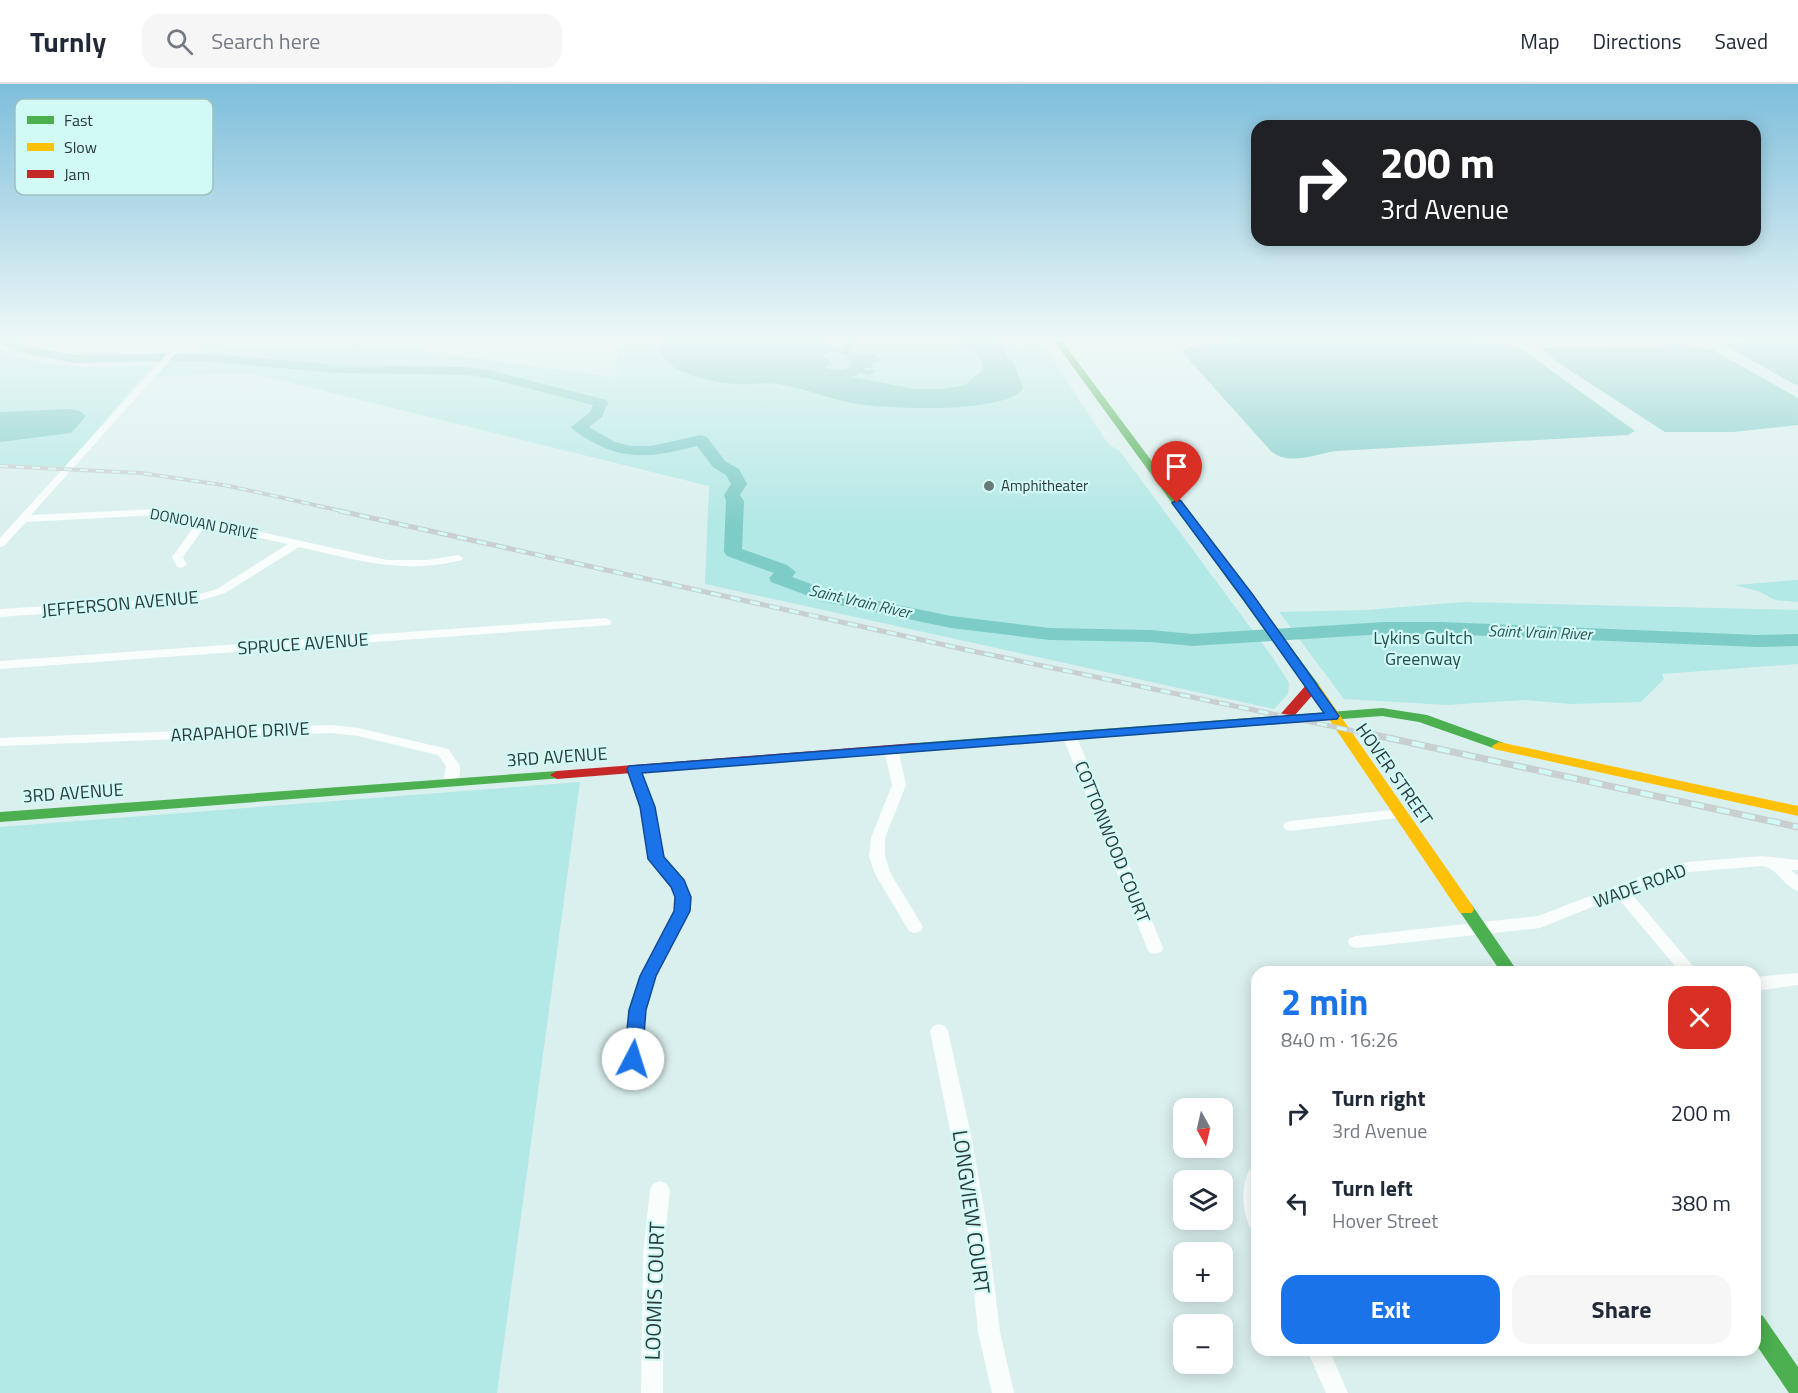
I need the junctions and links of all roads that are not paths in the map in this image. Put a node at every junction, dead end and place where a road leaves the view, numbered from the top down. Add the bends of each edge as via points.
1 (128, 402) edge
2 (1101, 402) edge
3 (23, 519) junction
4 (202, 522) junction
5 (297, 543) junction
6 (0, 544) edge
7 (347, 554) junction
8 (458, 558) dead end
9 (335, 562) dead end
10 (182, 566) dead end
11 (0, 613) edge
12 (606, 622) dead end
13 (0, 665) edge
14 (1312, 687) junction
15 (1333, 716) junction
16 (1283, 720) junction
17 (1069, 735) junction
18 (0, 742) edge
19 (891, 749) junction
20 (634, 769) junction
21 (450, 783) junction
22 (1798, 811) edge
23 (1401, 814) junction
24 (0, 817) edge
25 (1290, 826) dead end
26 (1774, 862) junction
27 (1798, 865) edge
28 (1798, 885) edge
29 (1620, 891) junction
30 (915, 927) dead end
31 (1480, 929) junction
32 (1356, 942) dead end
33 (1155, 948) dead end
34 (1506, 966) edge
35 (1685, 966) edge
36 (1798, 979) edge
37 (1761, 983) edge
38 (939, 1031) dead end
39 (633, 1059) dead end
40 (660, 1190) dead end
41 (1761, 1333) edge
42 (1320, 1356) edge
43 (1798, 1386) edge
44 (652, 1393) edge
45 (1003, 1393) edge
46 (1337, 1393) edge

1 - 3 street
2 - 14 street, HOVER STREET
3 - 4 street, DONOVAN DRIVE via 149,512
3 - 6 street
4 - 5 street, DONOVAN DRIVE
4 - 10 street via 177,557
5 - 7 street, DONOVAN DRIVE
5 - 11 street, JEFFERSON AVENUE via 221,591 192,600
7 - 8 street, DONOVAN DRIVE via 404,564
7 - 9 street
12 - 13 street, SPRUCE AVENUE
14 - 15 street, HOVER STREET
14 - 16 street
15 - 16 street, 3RD AVENUE
15 - 22 street, 3RD AVENUE via 1382,712 1413,716 1508,749
15 - 23 street, HOVER STREET
16 - 17 street, 3RD AVENUE
17 - 19 street, 3RD AVENUE
17 - 33 street, COTTONWOOD COURT
18 - 21 street, ARAPAHOE DRIVE via 279,729 345,730 442,752 454,768
19 - 20 street, 3RD AVENUE
19 - 30 street via 899,785 878,838 877,856 883,874
20 - 21 street, 3RD AVENUE
20 - 39 street via 647,807 656,859 678,884 683,897 682,911 648,976 638,1010
21 - 24 street, 3RD AVENUE
23 - 25 street
23 - 31 street, HOVER STREET
26 - 27 street, WADE ROAD
26 - 28 street
26 - 29 street, WADE ROAD via 1681,869
29 - 31 street, WADE ROAD via 1554,918
29 - 35 street
31 - 32 street, WADE ROAD
31 - 34 street, HOVER STREET
36 - 37 street
38 - 45 street, LONGVIEW COURT via 963,1146 989,1332
40 - 44 street, LOOMIS COURT via 653,1255
41 - 43 street
42 - 46 street

